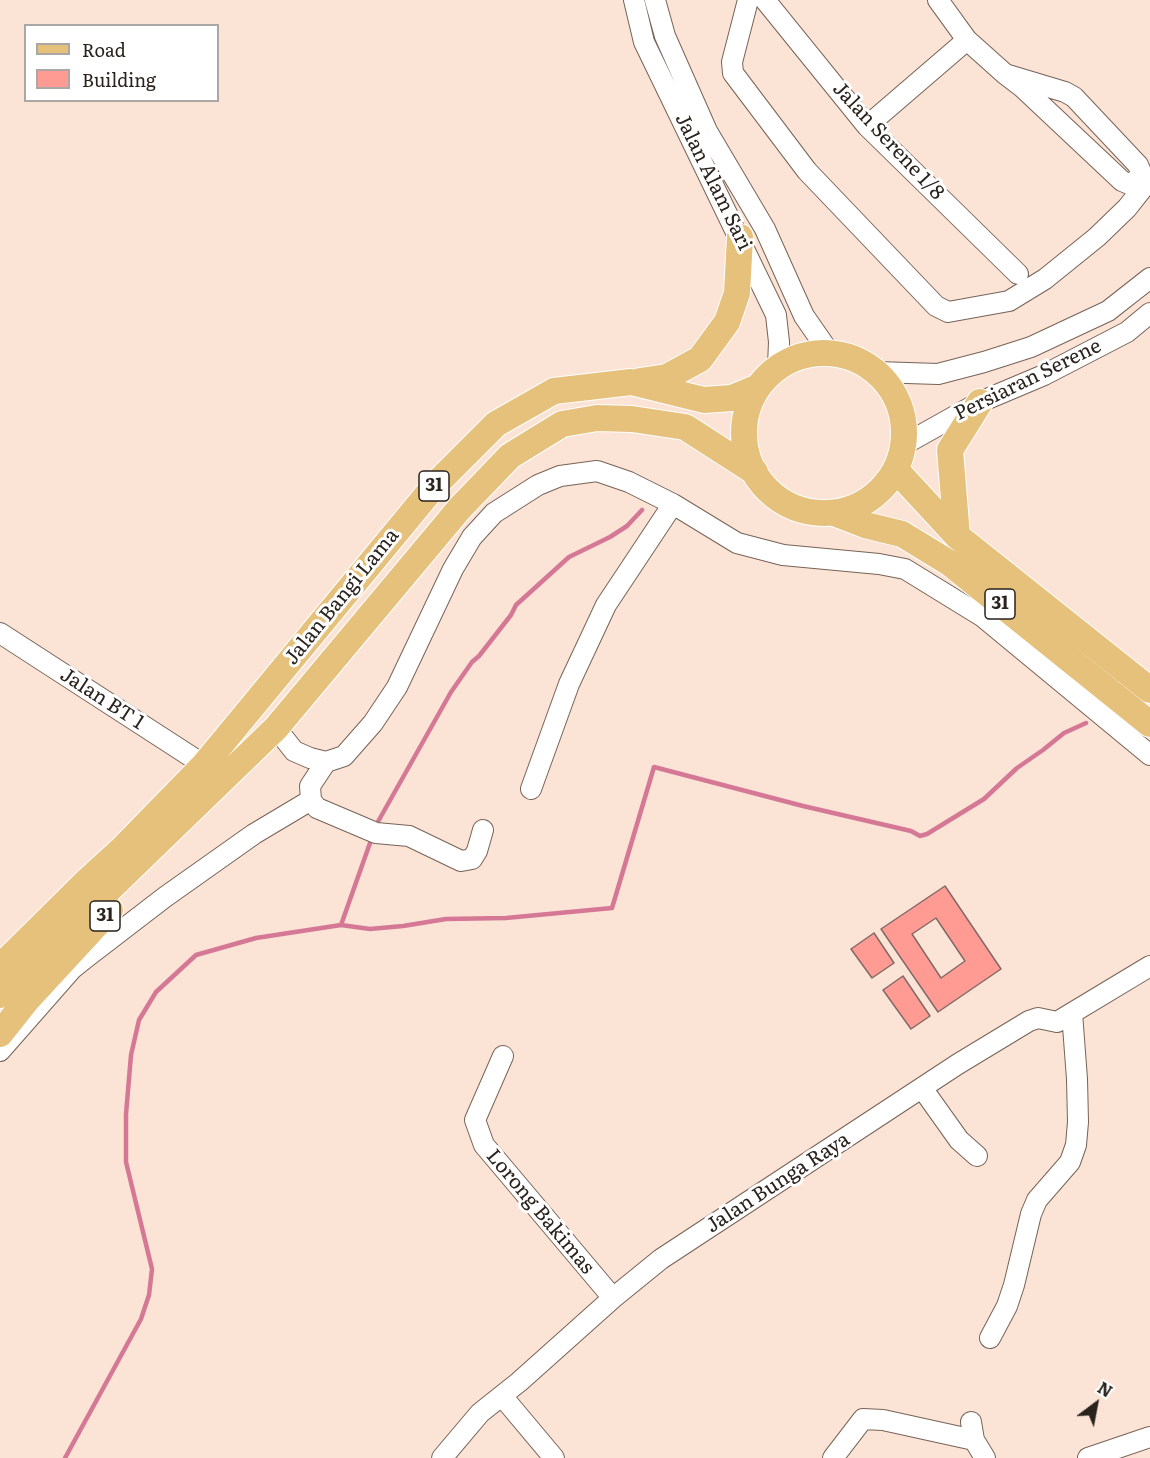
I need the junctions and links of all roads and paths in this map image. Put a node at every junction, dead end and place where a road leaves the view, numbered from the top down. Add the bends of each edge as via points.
1 (634, 0) edge
2 (655, 0) edge
3 (748, 0) edge
4 (765, 0) edge
5 (938, 0) edge
6 (967, 40) junction
7 (1005, 74) junction
8 (867, 126) junction
9 (1150, 179) edge
10 (740, 237) junction
11 (1018, 274) dead end
12 (1150, 278) edge
13 (1150, 314) edge
14 (829, 352) junction
15 (778, 366) junction
16 (878, 372) junction
17 (631, 382) junction
18 (756, 388) junction
19 (980, 402) junction
20 (905, 444) junction
21 (755, 472) junction
22 (889, 480) junction
23 (673, 504) junction
24 (834, 513) junction
25 (957, 536) junction
26 (0, 633) edge
27 (1150, 690) edge
28 (1150, 724) edge
29 (276, 728) junction
30 (1150, 755) edge
31 (326, 762) junction
32 (204, 765) junction
33 (531, 789) dead end
34 (206, 795) junction
35 (310, 800) junction
36 (483, 830) dead end
37 (1150, 966) edge
38 (0, 967) edge
39 (0, 995) edge
40 (1072, 1013) junction
41 (0, 1034) edge
42 (0, 1051) edge
43 (503, 1056) dead end
44 (922, 1088) junction
45 (977, 1156) dead end
46 (613, 1298) junction
47 (990, 1338) dead end
48 (502, 1396) junction
49 (1150, 1437) edge
50 (442, 1458) edge
51 (554, 1458) edge
52 (833, 1458) edge
53 (985, 1458) edge
54 (1088, 1458) edge

1 - 10 street, Jalan Alam Sari via 644,42
2 - 14 street, Jalan Alam Sari via 665,36 707,131 765,229 804,316
3 - 9 street via 732,62 733,73 807,171 936,306 948,312 1009,300 1045,279 1097,237
4 - 8 street, Jalan Serene 1/8
5 - 6 street
6 - 7 street
6 - 8 street
7 - 7 street via 1122,181 1136,182 1141,172 1138,165 1074,97
8 - 11 street, Jalan Serene 1/8
10 - 15 street, Jalan Alam Sari via 776,315
10 - 17 main road via 737,293 727,322 700,359 667,377
12 - 16 street, Persiaran Serene via 1107,310 1031,347 938,374
13 - 19 street, Persiaran Serene via 1127,332 1044,375
14 - 15 main road, Jalan Bangi Lama / 31 via 802,355
14 - 16 main road, Jalan Bangi Lama / 31 via 855,358
15 - 18 main road, Jalan Bangi Lama / 31
16 - 20 main road, Jalan Bangi Lama / 31 via 895,393 904,418
17 - 18 main road, Jalan Bangi Lama / 31 via 704,400 732,398
17 - 32 main road, Jalan Bangi Lama / 31 via 554,391 496,424 436,484
18 - 21 main road, Jalan Bangi Lama / 31 via 746,412 743,434 748,460
19 - 20 street, Persiaran Serene
19 - 25 main road via 950,450
20 - 22 main road, Jalan Bangi Lama / 31
21 - 24 main road, Jalan Bangi Lama / 31 via 762,484 782,501 807,511
21 - 29 main road, Jalan Bangi Lama / 31 via 685,427 632,418 562,424 510,456 460,508
22 - 24 main road, Jalan Bangi Lama / 31 via 860,506
22 - 25 main road, 31
23 - 30 street via 737,543 760,550 905,569 983,617
23 - 31 street via 597,471 560,476 494,513 472,537 453,569 397,687 373,723 344,756
23 - 33 street via 606,605 569,684
24 - 28 main road, Jalan Bangi Lama / 31 via 902,534 951,564
25 - 27 main road, 31
26 - 32 street, Jalan BT 1
29 - 31 street via 294,751
29 - 34 main road, Jalan Bangi Lama / 31
31 - 35 street via 310,786
32 - 38 main road, Jalan Bangi Lama / 31
34 - 39 main road, Jalan Bangi Lama / 31
34 - 41 main road, Jalan Bangi Lama / 31 via 172,843
35 - 36 street via 317,808 376,833 409,836 461,861 472,859
35 - 42 street via 165,897 72,969
37 - 40 street, Jalan Bunga Raya
40 - 44 street, Jalan Bunga Raya via 1057,1023 1038,1018 1029,1021
40 - 47 street via 1077,1145 1070,1162 1037,1200 1007,1306
43 - 46 street, Lorong Bakimas via 475,1120 484,1145
44 - 45 street via 956,1137
44 - 46 street, Jalan Bunga Raya via 661,1259
46 - 48 street, Jalan Bunga Raya
48 - 50 street, Jalan Bunga Raya via 480,1413
48 - 51 street
49 - 54 street
52 - 53 street via 863,1419 973,1431

